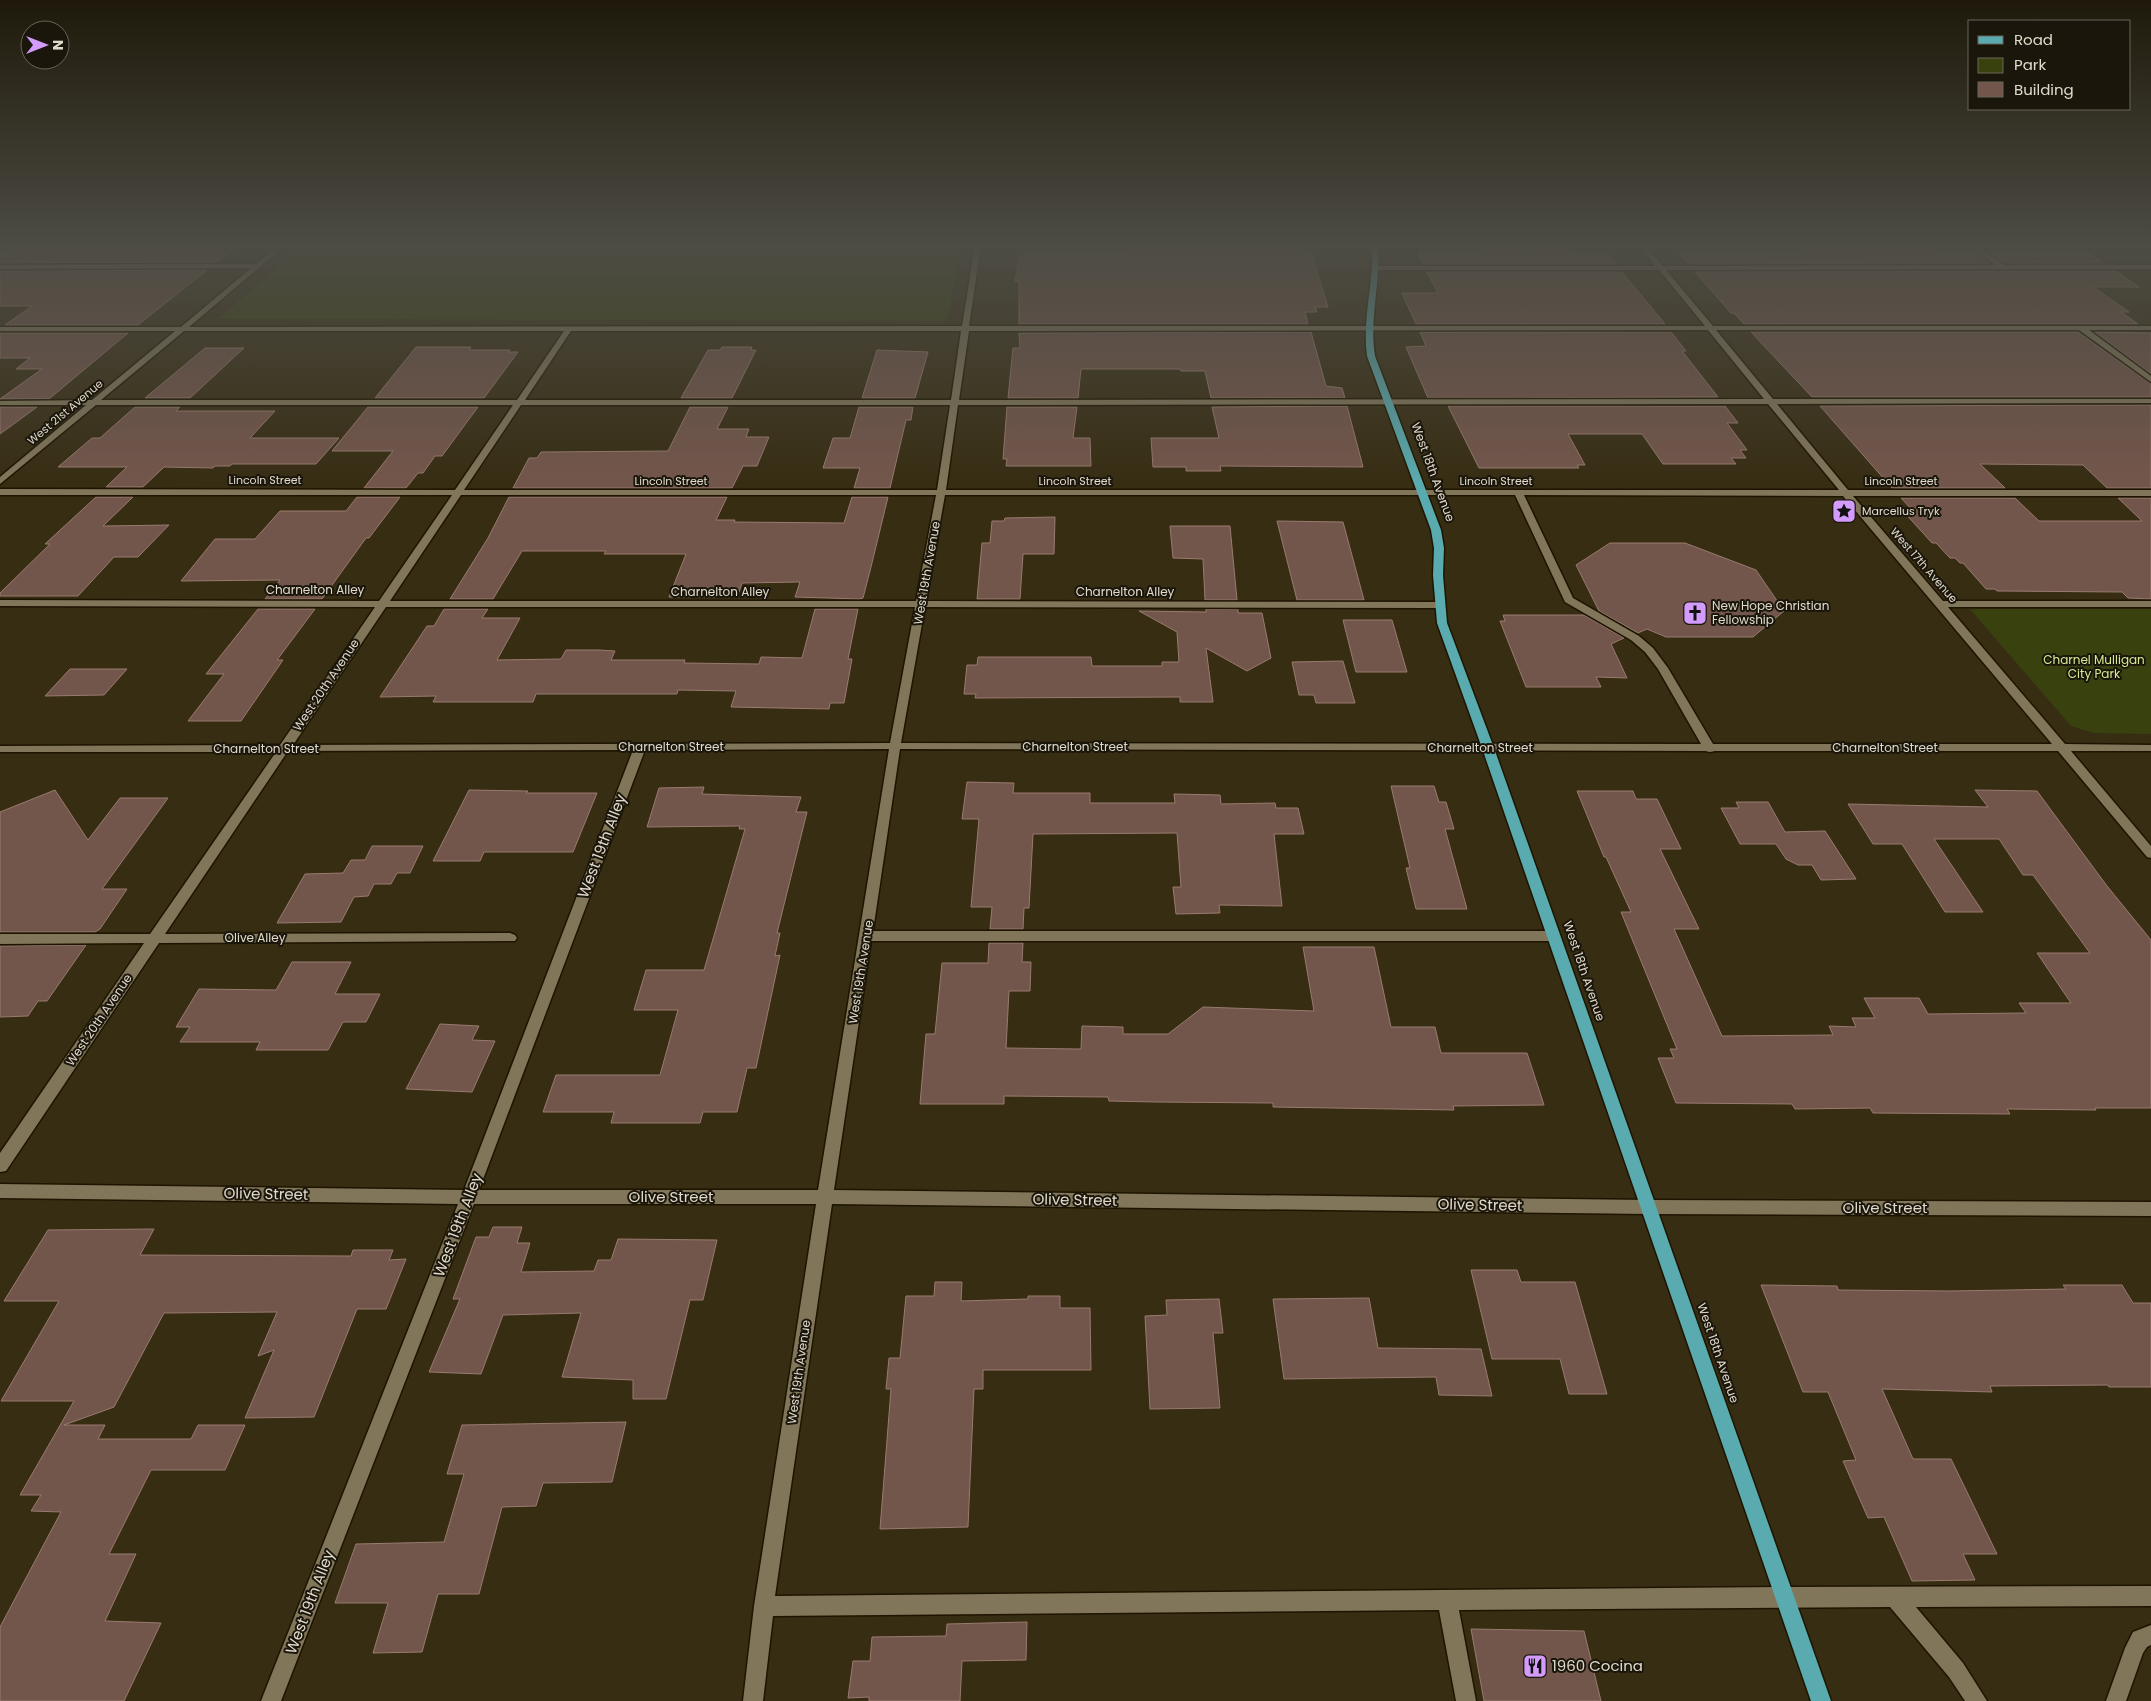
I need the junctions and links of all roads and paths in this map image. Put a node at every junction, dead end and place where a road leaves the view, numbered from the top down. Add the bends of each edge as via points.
1 (188, 324) edge
2 (967, 324) edge
3 (1369, 324) edge
4 (1708, 324) edge
5 (966, 328) junction
6 (1711, 328) junction
7 (2081, 328) junction
8 (2151, 328) edge
9 (0, 329) edge
10 (183, 329) junction
11 (569, 329) junction
12 (1368, 329) junction
13 (2151, 380) edge
14 (2151, 401) edge
15 (519, 402) junction
16 (954, 402) junction
17 (1770, 402) junction
18 (0, 403) edge
19 (93, 403) junction
20 (1389, 403) junction
21 (0, 482) edge
22 (0, 492) edge
23 (458, 492) junction
24 (941, 492) junction
25 (1423, 492) junction
26 (1518, 492) junction
27 (1846, 493) junction
28 (2151, 493) edge
29 (382, 603) junction
30 (0, 604) edge
31 (1942, 604) junction
32 (2151, 604) edge
33 (921, 605) junction
34 (1440, 605) junction
35 (895, 746) junction
36 (640, 747) junction
37 (1488, 748) junction
38 (1710, 748) junction
39 (2062, 748) junction
40 (2151, 748) edge
41 (0, 749) edge
42 (283, 749) junction
43 (2151, 854) edge
44 (866, 936) junction
45 (1553, 936) junction
46 (154, 938) junction
47 (510, 938) dead end
48 (0, 939) edge
49 (0, 1166) edge
50 (0, 1191) edge
51 (469, 1197) junction
52 (825, 1197) junction
53 (1648, 1207) junction
54 (2151, 1209) edge
55 (2151, 1596) edge
56 (1785, 1597) junction
57 (1896, 1598) junction
58 (1447, 1601) junction
59 (764, 1606) junction
60 (2151, 1635) edge
61 (271, 1701) edge
62 (753, 1701) edge
63 (1466, 1701) edge
64 (1821, 1701) edge
65 (1977, 1701) edge
66 (2116, 1701) edge

1 - 10 street, West 21st Avenue
2 - 5 street, West 19th Avenue
3 - 12 main road, West 18th Avenue
4 - 6 street, West 17th Avenue
5 - 11 street
5 - 12 street
5 - 16 street, West 19th Avenue
6 - 7 street
6 - 12 street
6 - 17 street, West 17th Avenue
7 - 8 street
7 - 13 street
9 - 10 street
10 - 11 street
10 - 19 street, West 21st Avenue
11 - 15 street, West 20th Avenue
12 - 20 main road, West 18th Avenue via 1371,356
14 - 17 street
15 - 16 street
15 - 19 street
15 - 23 street, West 20th Avenue
16 - 20 street
16 - 24 street, West 19th Avenue
17 - 20 street
17 - 27 street, West 17th Avenue
18 - 19 street
19 - 21 street, West 21st Avenue
20 - 25 main road, West 18th Avenue
22 - 23 street, Lincoln Street
23 - 24 street, Lincoln Street
23 - 29 street, West 20th Avenue
24 - 25 street, Lincoln Street
24 - 33 street, West 19th Avenue
25 - 26 street, Lincoln Street
25 - 34 main road, West 18th Avenue via 1439,548
26 - 27 street, Lincoln Street
26 - 38 street via 1569,600 1635,638 1649,650
27 - 28 street, Lincoln Street
27 - 31 street, West 17th Avenue
29 - 30 street, Charnelton Alley
29 - 33 street, Charnelton Alley
29 - 42 street, West 20th Avenue
31 - 32 street
31 - 39 street, West 17th Avenue
33 - 34 street, Charnelton Alley
33 - 35 street, West 19th Avenue
34 - 37 main road, West 18th Avenue via 1442,623
35 - 36 street, Charnelton Street
35 - 37 street, Charnelton Street
35 - 44 street, West 19th Avenue
36 - 42 street, Charnelton Street
36 - 51 street, West 19th Alley
37 - 38 street, Charnelton Street
37 - 45 main road, West 18th Avenue
38 - 39 street, Charnelton Street
39 - 40 street, Charnelton Street
39 - 43 street, West 17th Avenue
41 - 42 street, Charnelton Street
42 - 46 street, West 20th Avenue
44 - 45 street
44 - 52 street, West 19th Avenue
45 - 53 main road, West 18th Avenue
46 - 47 street, Olive Alley
46 - 48 street, Olive Alley
46 - 49 street, West 20th Avenue
50 - 51 street, Olive Street
51 - 52 street, Olive Street
51 - 61 street, West 19th Alley
52 - 53 street, Olive Street
52 - 59 street, West 19th Avenue
53 - 54 street, Olive Street
53 - 56 main road, West 18th Avenue
55 - 57 street
56 - 57 street
56 - 58 street
56 - 64 main road, West 18th Avenue
57 - 65 street via 1971,1689
58 - 59 street
58 - 63 street
59 - 62 street, West 19th Avenue
60 - 66 street via 2140,1639 2135,1648

